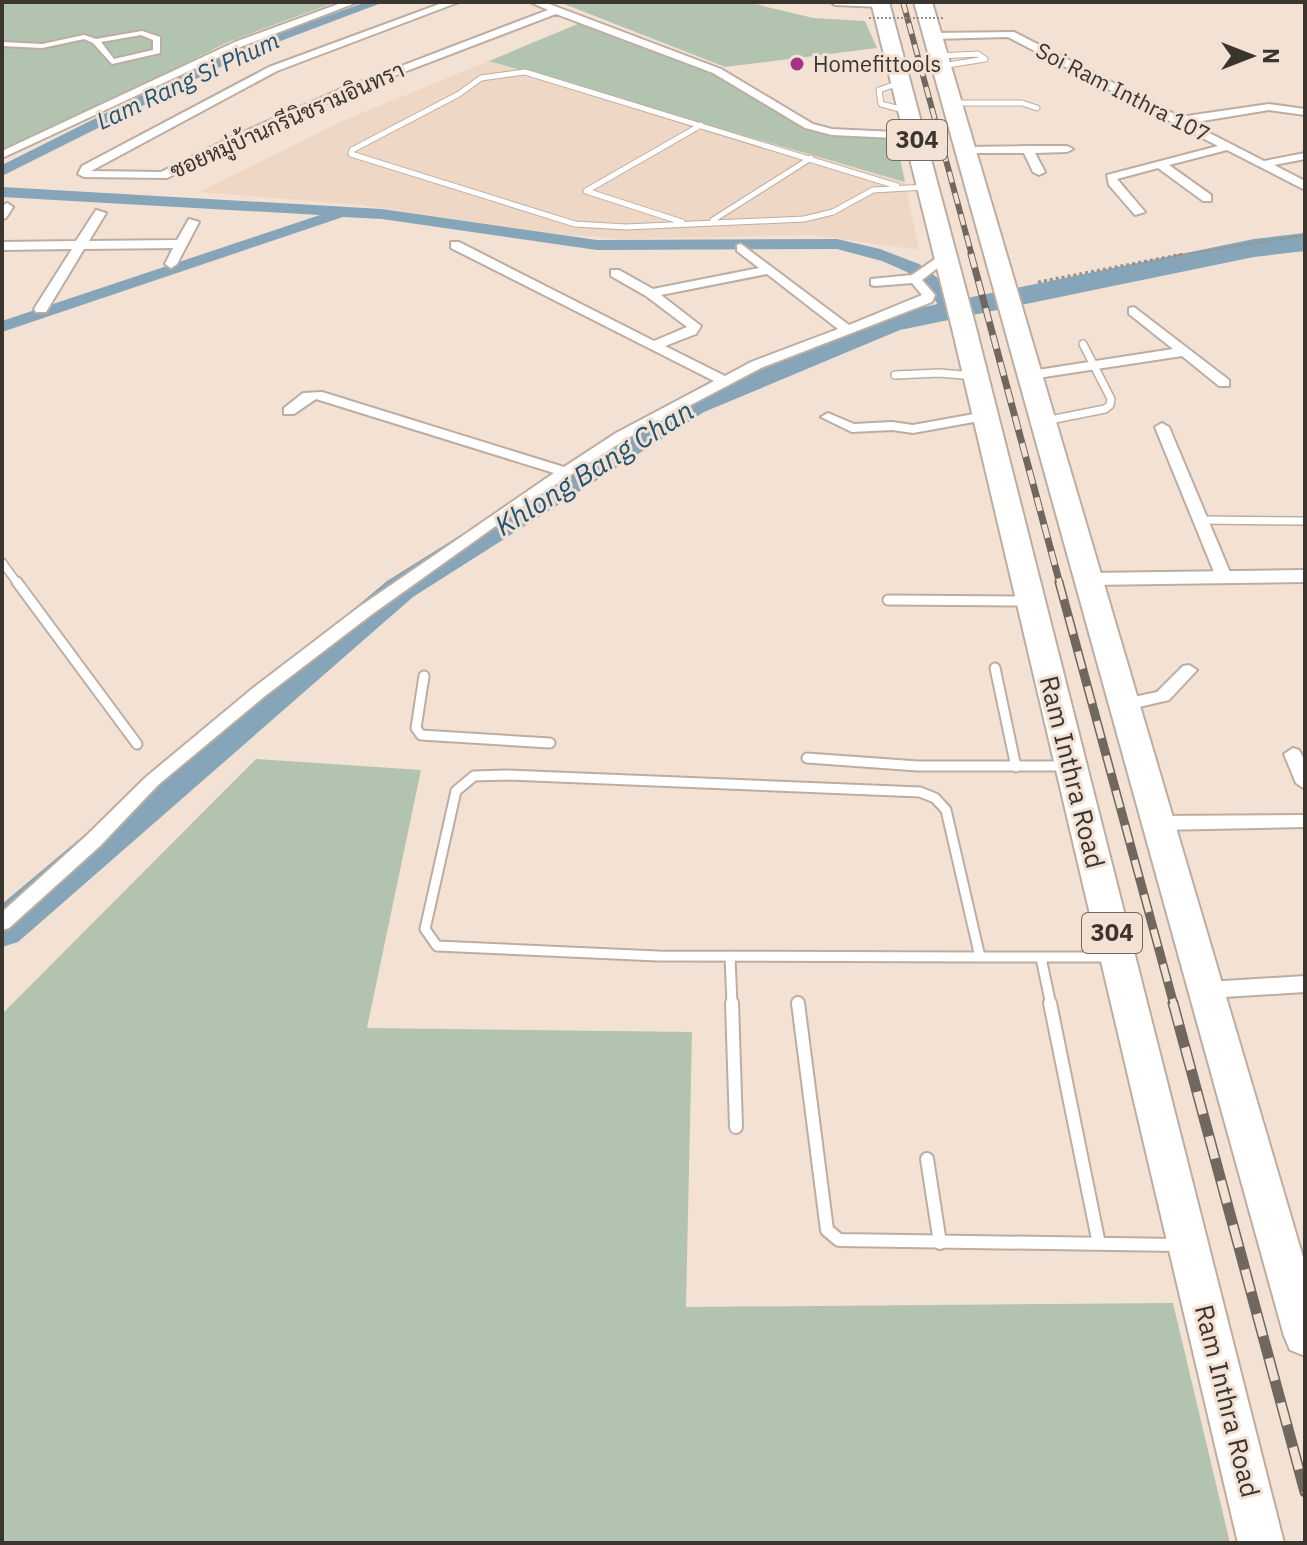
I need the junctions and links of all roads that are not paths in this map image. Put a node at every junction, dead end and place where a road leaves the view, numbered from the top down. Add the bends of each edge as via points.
1 (353, 2) edge
2 (454, 2) edge
3 (535, 2) edge
4 (835, 2) edge
5 (923, 2) edge
6 (877, 8) edge
7 (557, 10) junction
8 (96, 41) junction
9 (2, 44) edge
10 (938, 53) junction
11 (1037, 108) dead end
12 (932, 109) junction
13 (1305, 112) edge
14 (1179, 121) junction
15 (701, 125) junction
16 (916, 136) junction
17 (1230, 146) junction
18 (1028, 149) junction
19 (1067, 149) dead end
20 (966, 150) junction
21 (2, 155) edge
22 (1305, 156) edge
23 (811, 158) junction
24 (1159, 164) junction
25 (1264, 164) junction
26 (1039, 172) dead end
27 (897, 186) junction
28 (1305, 186) edge
29 (928, 187) junction
30 (1207, 198) dead end
31 (1139, 212) dead end
32 (100, 213) dead end
33 (712, 221) junction
34 (193, 222) dead end
35 (686, 223) junction
36 (182, 244) junction
37 (81, 245) junction
38 (455, 245) dead end
39 (2, 246) edge
40 (741, 248) dead end
41 (171, 264) dead end
42 (949, 267) junction
43 (768, 270) junction
44 (615, 273) dead end
45 (920, 276) junction
46 (875, 282) dead end
47 (651, 293) junction
48 (41, 309) dead end
49 (1134, 311) dead end
50 (846, 329) junction
51 (1083, 344) dead end
52 (655, 345) junction
53 (1186, 351) junction
54 (1092, 367) junction
55 (895, 375) dead end
56 (1031, 375) junction
57 (974, 376) junction
58 (724, 381) junction
59 (1224, 383) dead end
60 (289, 411) dead end
61 (985, 416) junction
62 (828, 417) dead end
63 (1045, 421) junction
64 (1162, 427) dead end
65 (566, 472) junction
66 (1201, 520) junction
67 (1304, 521) edge
68 (2, 562) edge
69 (1305, 576) edge
70 (1224, 577) junction
71 (1088, 579) junction
72 (888, 600) dead end
73 (1029, 601) junction
74 (995, 668) dead end
75 (1189, 670) dead end
76 (424, 676) dead end
77 (1126, 704) junction
78 (550, 743) dead end
79 (137, 744) dead end
80 (1293, 754) dead end
81 (807, 758) dead end
82 (1016, 767) junction
83 (1070, 767) junction
84 (1305, 783) edge
85 (1305, 821) edge
86 (1159, 823) junction
87 (2, 923) edge
88 (658, 956) junction
89 (730, 956) junction
90 (980, 957) junction
91 (1118, 957) junction
92 (1041, 958) junction
93 (1305, 984) edge
94 (1208, 990) junction
95 (798, 1002) dead end
96 (736, 1127) dead end
97 (927, 1159) dead end
98 (940, 1243) junction
99 (1099, 1244) junction
100 (1188, 1245) junction
101 (1303, 1321) edge
102 (1261, 1543) edge

1 - 21 street via 239,44
2 - 7 street, ซอยหมู่บ้านกรีนิชรามอินทรา via 273,69 118,150 84,174 163,176 345,91
3 - 7 street
4 - 6 street
5 - 10 highway, Ram Inthra Road / 304
6 - 12 highway, Ram Inthra Road / 304 via 902,82
7 - 16 street via 717,71 809,126
8 - 8 street via 112,62 157,51 157,39 142,33
8 - 9 street via 84,37 42,46
10 - 10 lane via 978,54 985,59
10 - 12 highway, Ram Inthra Road / 304
10 - 14 street, Soi Ram Inthra 107 via 1010,34
11 - 12 lane via 1022,103
12 - 16 highway, Ram Inthra Road / 304
12 - 20 highway, Ram Inthra Road / 304
13 - 14 street via 1269,107
14 - 17 street, Soi Ram Inthra 107
15 - 23 lane
15 - 35 lane via 586,191
15 - 35 lane via 539,76 509,72 482,76 459,94 352,150 356,157 575,224
16 - 29 highway, Ram Inthra Road / 304
17 - 24 street
17 - 25 street, Soi Ram Inthra 107
18 - 19 street
18 - 20 street
18 - 26 street
20 - 56 highway, Ram Inthra Road / 304
22 - 25 street
23 - 27 lane
23 - 33 lane
24 - 30 street
24 - 31 street via 1111,177
25 - 28 street, Soi Ram Inthra 107
27 - 29 lane
27 - 33 lane via 873,190 821,216
29 - 42 highway, Ram Inthra Road / 304
32 - 37 street
33 - 35 lane
34 - 36 street
36 - 37 street
36 - 41 street
37 - 39 street
37 - 48 street
38 - 52 street
40 - 43 street
42 - 45 street
42 - 57 highway, Ram Inthra Road / 304
43 - 47 street
43 - 50 street
44 - 47 street
45 - 46 street
45 - 50 street via 927,299
47 - 52 street via 694,326
49 - 53 street
50 - 58 street
51 - 54 lane
52 - 58 street
53 - 54 street
53 - 59 street
54 - 56 street
54 - 63 lane via 1110,405
55 - 57 lane
56 - 63 highway, Ram Inthra Road / 304
57 - 61 highway, Ram Inthra Road / 304
58 - 65 street
60 - 65 street via 317,395
61 - 62 street via 913,429 852,428
61 - 73 highway, Ram Inthra Road / 304
63 - 71 highway, Ram Inthra Road / 304
64 - 66 street
65 - 87 street via 397,588 259,692 152,781
66 - 67 lane
66 - 70 street
68 - 79 lane
69 - 70 street
70 - 71 street
71 - 77 highway, Ram Inthra Road / 304
72 - 73 lane
73 - 83 highway, Ram Inthra Road / 304
74 - 82 lane
75 - 77 street via 1159,701
76 - 78 lane via 416,728 421,735
77 - 86 highway, Ram Inthra Road / 304
80 - 84 street
81 - 82 lane
82 - 83 lane
83 - 91 highway, Ram Inthra Road / 304
85 - 86 street
86 - 94 highway, Ram Inthra Road / 304
88 - 89 lane
88 - 90 lane
88 - 90 lane via 437,946 425,929 456,791 474,776 506,775 920,792 946,810
89 - 90 lane
89 - 96 lane
90 - 92 lane
91 - 92 lane
91 - 100 highway, Ram Inthra Road / 304
92 - 99 lane
93 - 94 street
94 - 101 highway, Ram Inthra Road / 304
95 - 98 lane via 827,1230 852,1242
97 - 98 lane
98 - 99 lane
99 - 100 lane
100 - 102 highway, Ram Inthra Road / 304

